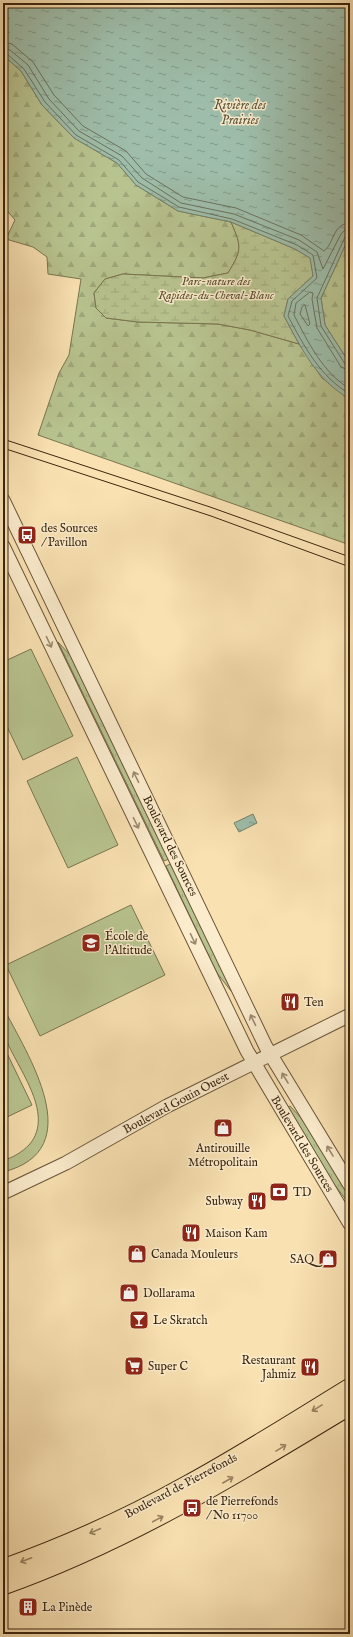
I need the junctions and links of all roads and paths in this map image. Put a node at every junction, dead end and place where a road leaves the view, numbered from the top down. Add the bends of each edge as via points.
1 (3, 500) edge
2 (8, 524) edge
3 (3, 546) edge
4 (350, 1015) edge
5 (271, 1055) junction
6 (254, 1064) junction
7 (350, 1185) edge
8 (3, 1193) edge
9 (350, 1224) edge
10 (350, 1388) edge
11 (350, 1406) edge
12 (3, 1568) edge
13 (3, 1586) edge

1 - 2 street, Boulevard des Sources
5 -> 2 street, Boulevard des Sources
3 -> 6 street, Boulevard des Sources
4 - 5 street, Boulevard Gouin Ouest
5 - 6 street, Boulevard Gouin Ouest
7 -> 5 street, Boulevard des Sources
6 - 8 street, Boulevard Gouin Ouest via 157,1111 66,1163
6 - 9 street, Boulevard des Sources
10 -> 12 main road, Boulevard de Pierrefonds via 167,1496 94,1531
13 -> 11 main road, Boulevard de Pierrefonds via 96,1548 178,1508 248,1469

